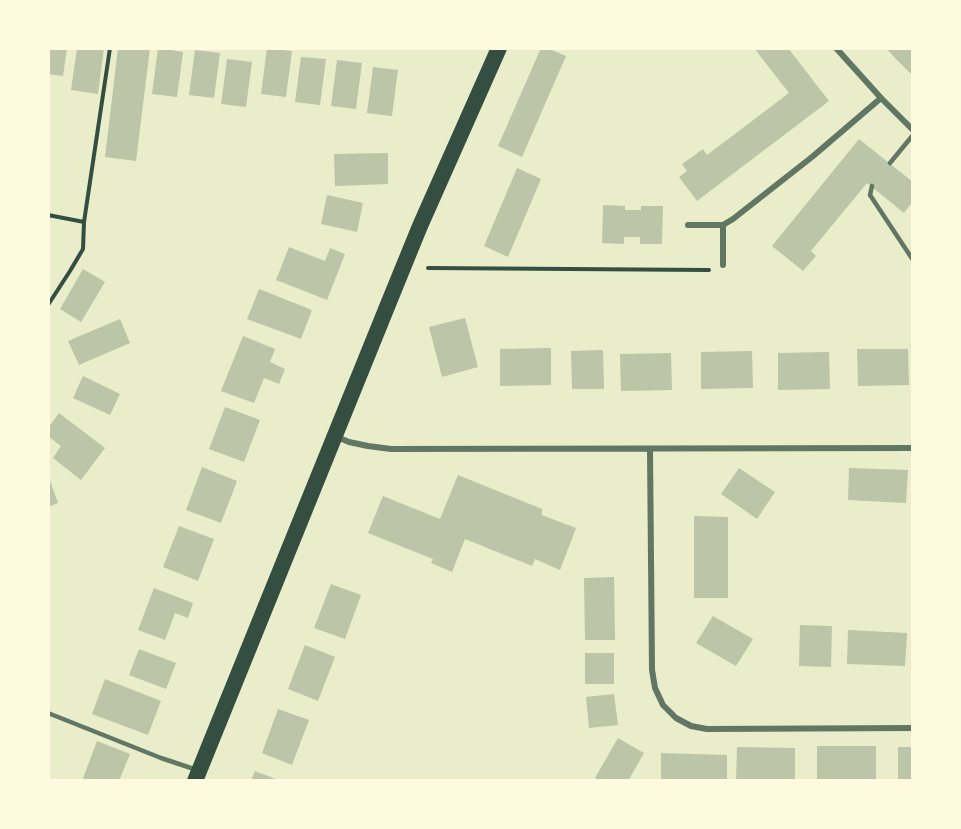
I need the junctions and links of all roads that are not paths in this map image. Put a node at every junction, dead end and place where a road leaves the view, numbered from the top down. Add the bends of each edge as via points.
1 (500, 48) edge
2 (836, 48) edge
3 (881, 98) junction
4 (913, 133) edge
5 (890, 163) dead end
6 (872, 186) dead end
7 (688, 225) dead end
8 (723, 225) junction
9 (913, 260) edge
10 (723, 264) road end
11 (334, 435) junction
12 (913, 448) edge
13 (650, 449) junction
14 (48, 713) edge
15 (913, 728) edge
16 (197, 776) edge

1 - 11 highway via 420,226
2 - 3 street
3 - 4 street
3 - 8 street
4 - 5 lane
6 - 9 lane via 870,195
7 - 8 street
8 - 10 street
11 - 13 street via 368,447 392,449
11 - 16 highway
12 - 13 street
13 - 15 street via 652,670 663,705 676,718 707,729
14 - 16 lane

